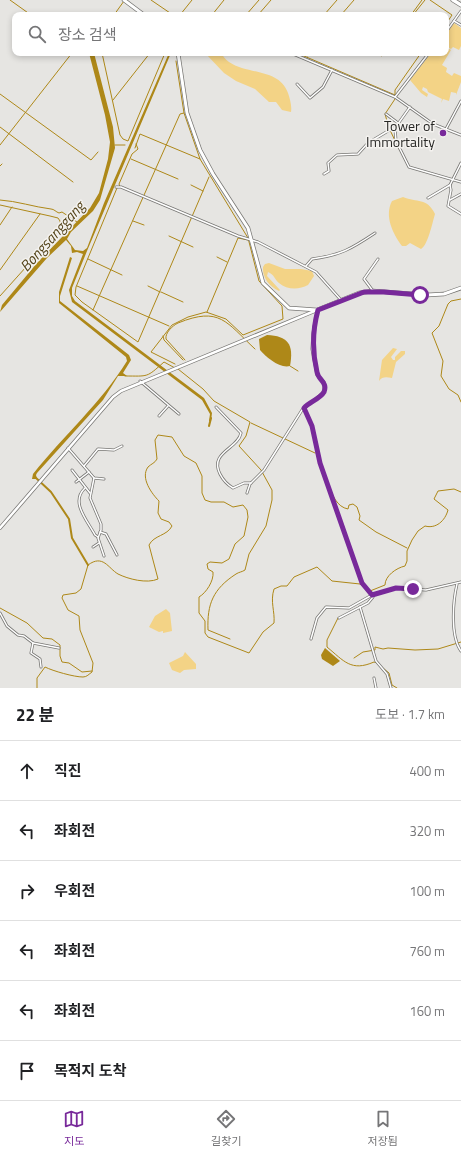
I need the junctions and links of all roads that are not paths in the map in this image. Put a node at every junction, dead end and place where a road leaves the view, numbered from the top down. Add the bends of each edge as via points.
1 (124, 0) edge
2 (453, 0) edge
3 (461, 5) edge
4 (461, 11) edge
5 (140, 12) edge
6 (454, 21) junction
7 (461, 25) edge
8 (449, 28) edge
9 (178, 56) edge
10 (298, 56) edge
11 (427, 56) edge
12 (332, 70) junction
13 (297, 84) dead end
14 (395, 97) junction
15 (461, 101) edge
16 (410, 107) junction
17 (386, 114) dead end
18 (398, 123) junction
19 (394, 128) junction
20 (446, 129) junction
21 (461, 135) edge
22 (461, 163) edge
23 (324, 174) dead end
24 (453, 181) junction
25 (461, 182) edge
26 (450, 185) junction
27 (116, 187) dead end
28 (461, 194) edge
29 (428, 198) dead end
30 (448, 201) junction
31 (461, 214) edge
32 (375, 233) dead end
33 (250, 240) junction
34 (378, 259) dead end
35 (306, 266) junction
36 (461, 288) edge
37 (373, 291) junction
38 (341, 300) junction
39 (318, 310) junction
40 (140, 381) junction
41 (168, 406) junction
42 (216, 407) dead end
43 (304, 408) junction
44 (179, 414) dead end
45 (159, 416) dead end
46 (122, 446) dead end
47 (68, 448) junction
48 (84, 466) junction
49 (72, 470) dead end
50 (89, 472) junction
51 (94, 478) junction
52 (104, 479) dead end
53 (79, 480) junction
54 (76, 482) dead end
55 (251, 483) junction
56 (85, 488) junction
57 (90, 493) junction
58 (247, 493) dead end
59 (0, 528) edge
60 (100, 532) junction
61 (98, 537) junction
62 (99, 543) junction
63 (93, 547) dead end
64 (117, 555) dead end
65 (104, 556) dead end
66 (461, 582) edge
67 (457, 584) junction
68 (372, 595) junction
69 (360, 607) junction
70 (0, 613) edge
71 (339, 618) dead end
72 (311, 639) dead end
73 (33, 643) junction
74 (59, 648) dead end
75 (461, 652) edge
76 (41, 667) dead end
77 (374, 678) dead end
78 (376, 688) edge
79 (391, 688) edge

1 - 5 main road
2 - 3 highway
4 - 6 street
6 - 7 street
6 - 8 street
9 - 33 main road via 187,113 200,150 212,174 248,228
10 - 12 street
11 - 14 street
12 - 13 street via 323,87 310,98
12 - 14 street
14 - 16 street
15 - 20 street
16 - 18 street
16 - 20 street via 433,124
17 - 18 street
18 - 19 street
19 - 23 street via 373,139 358,154 335,157 328,163 329,171
19 - 24 street via 396,140 408,166
20 - 21 street
22 - 24 street
24 - 25 street
24 - 26 street
26 - 29 street
26 - 30 street
27 - 33 street
28 - 30 street
30 - 31 street via 449,208
32 - 35 street via 349,250 310,259
33 - 35 street
33 - 39 main road via 259,273 267,287 289,308
34 - 37 street via 364,279
35 - 38 street via 319,275
36 - 37 main road via 434,295
37 - 38 main road
38 - 39 main road
39 - 40 main road
39 - 43 street via 312,349 316,372 324,382 324,390
40 - 41 street
40 - 47 main road via 113,398
41 - 44 street
41 - 45 street
42 - 55 street via 241,433 220,456 217,465 219,472 233,488
43 - 55 street via 264,470
43 - 68 street via 312,426 320,463 362,583
46 - 48 street via 114,450 96,450
47 - 48 street
47 - 59 main road
48 - 50 street
49 - 53 street
50 - 51 street
50 - 53 street
51 - 52 street
51 - 57 street
53 - 54 street
53 - 56 street
55 - 58 street
56 - 57 street
56 - 61 street via 79,495 78,502
57 - 60 street via 91,502 101,524
60 - 61 street
60 - 64 street via 106,534
61 - 62 street
62 - 63 street
62 - 65 street
66 - 67 street
67 - 68 street via 426,590 396,588
67 - 75 street via 453,607 456,643
68 - 69 street via 372,600
68 - 72 street via 349,608 323,609 317,618
69 - 71 street
69 - 79 street via 376,661 387,674
70 - 73 street via 11,630
73 - 74 street
73 - 76 street via 31,653 40,659
77 - 78 street

